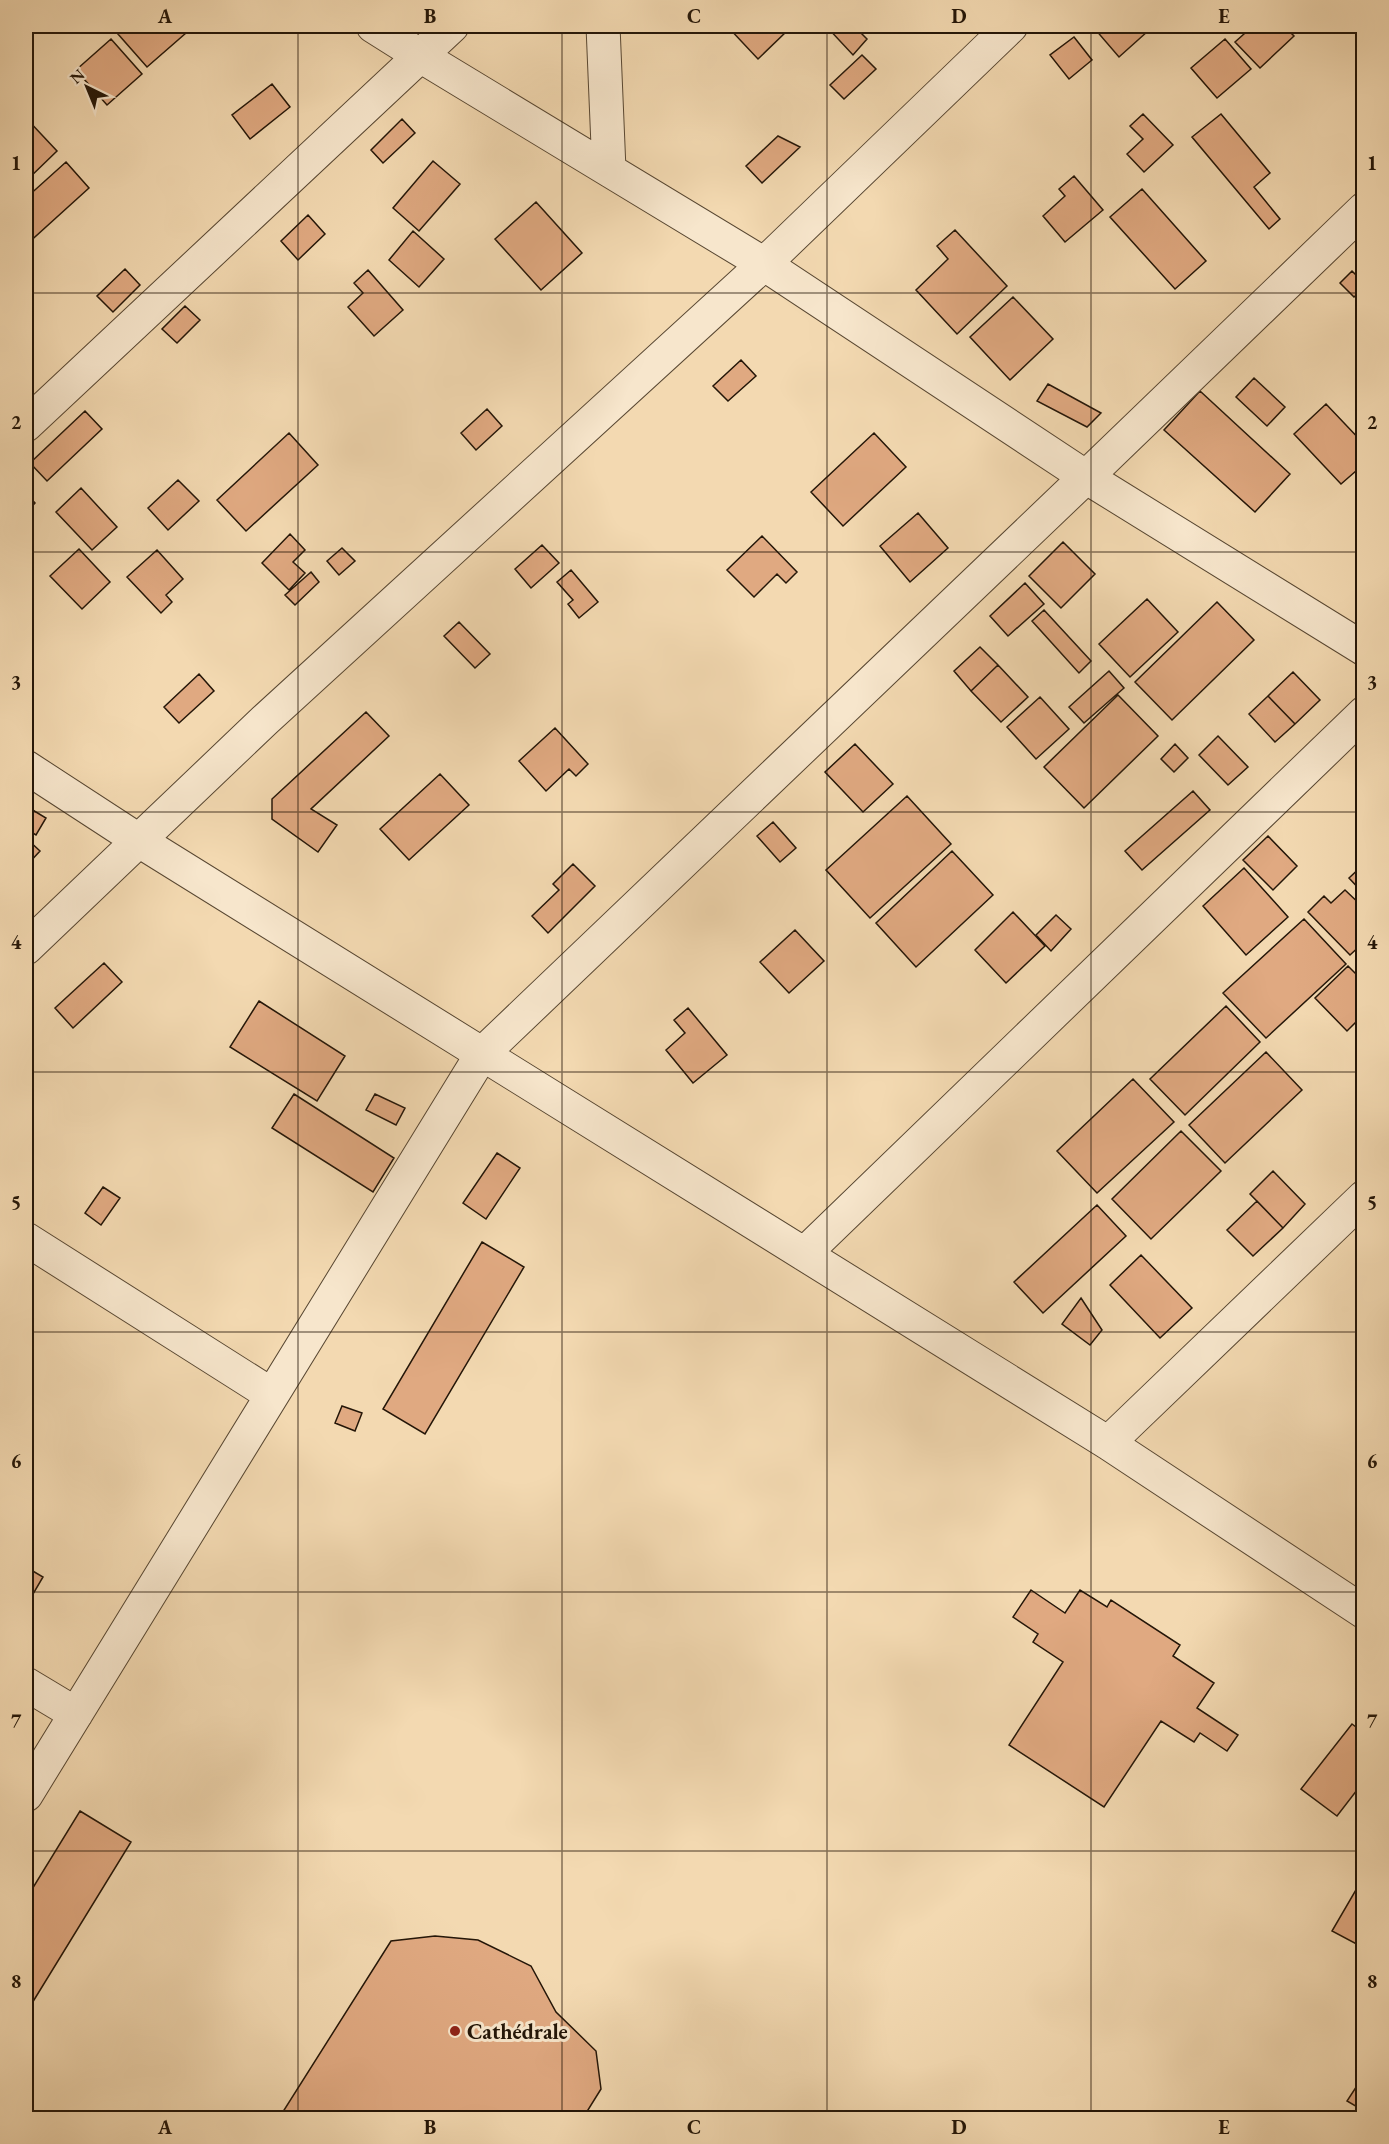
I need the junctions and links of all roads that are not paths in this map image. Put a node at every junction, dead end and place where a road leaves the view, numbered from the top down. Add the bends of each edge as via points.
1 (374, 26) edge
2 (452, 26) edge
3 (603, 26) edge
4 (1011, 26) edge
5 (419, 55) junction
6 (609, 170) junction
7 (1364, 208) edge
8 (764, 264) junction
9 (26, 425) edge
10 (1086, 477) junction
11 (1364, 649) edge
12 (1364, 713) edge
13 (26, 767) edge
14 (138, 840) junction
15 (26, 948) edge
16 (482, 1054) junction
17 (1364, 1197) edge
18 (26, 1239) edge
19 (804, 1254) junction
20 (272, 1395) junction
21 (1108, 1443) junction
22 (1364, 1612) edge
23 (26, 1684) edge
24 (76, 1714) junction
25 (26, 1795) edge

1 - 5 street
2 - 5 street
3 - 6 street
4 - 8 street
5 - 6 street
5 - 9 street
6 - 8 street
7 - 10 street
8 - 10 street
8 - 14 street
10 - 11 street
10 - 16 street
12 - 19 street
13 - 14 street
14 - 15 street
14 - 16 street
16 - 19 street
16 - 20 street
17 - 21 street
18 - 20 street
19 - 21 street
20 - 24 street
21 - 22 street
23 - 24 street
24 - 25 street

